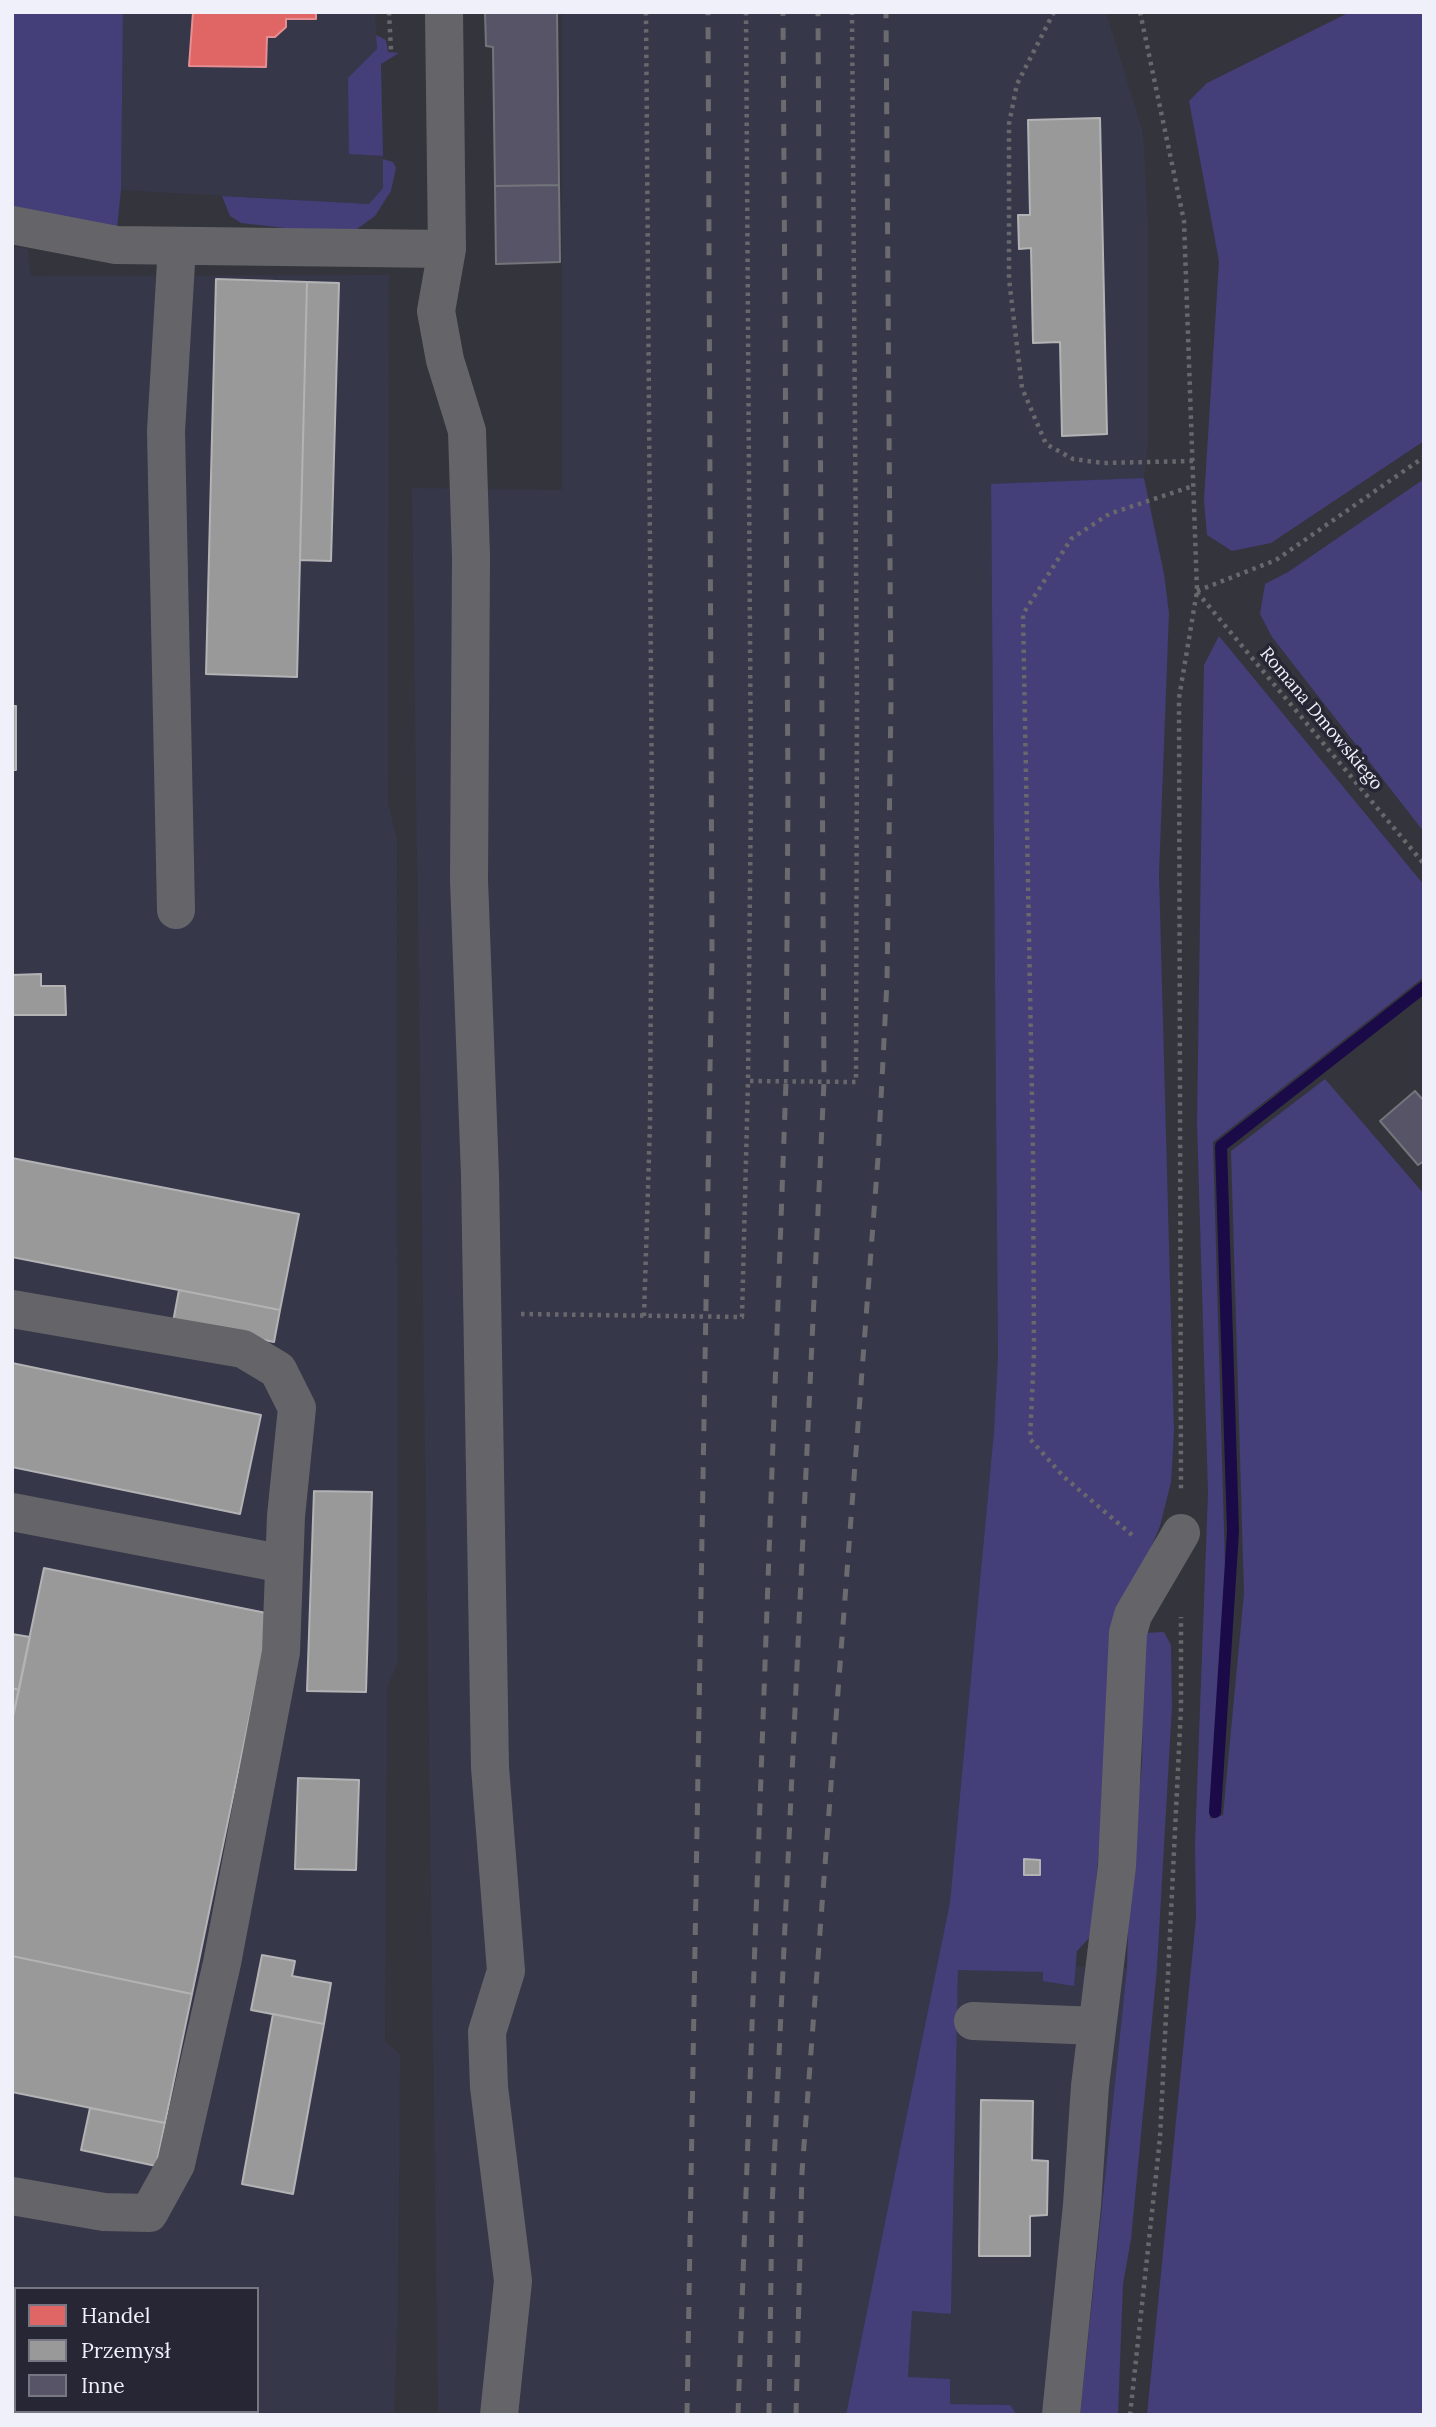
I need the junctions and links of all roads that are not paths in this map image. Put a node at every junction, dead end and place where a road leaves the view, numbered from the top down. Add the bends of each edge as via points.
1 (444, 12) edge
2 (12, 225) edge
3 (177, 246) junction
4 (447, 249) junction
5 (176, 910) dead end
6 (12, 1309) edge
7 (12, 1512) edge
8 (1172, 1547) road end
9 (284, 1564) junction
10 (973, 2021) dead end
11 (1097, 2026) junction
12 (12, 2196) edge
13 (499, 2415) edge
14 (1061, 2415) edge

1 - 4 street
2 - 3 street via 116,245
3 - 4 street
3 - 5 street via 166,431
4 - 13 street via 436,312 467,431 469,880 490,1767 506,1970 487,2032 489,2087 513,2281
6 - 9 street via 243,1349 278,1370 297,1408
7 - 9 street
8 - 11 street via 1133,1615 1128,1633 1117,1866
9 - 12 street via 281,1652 222,1963 176,2164 149,2213 104,2212
10 - 11 street
11 - 14 street

